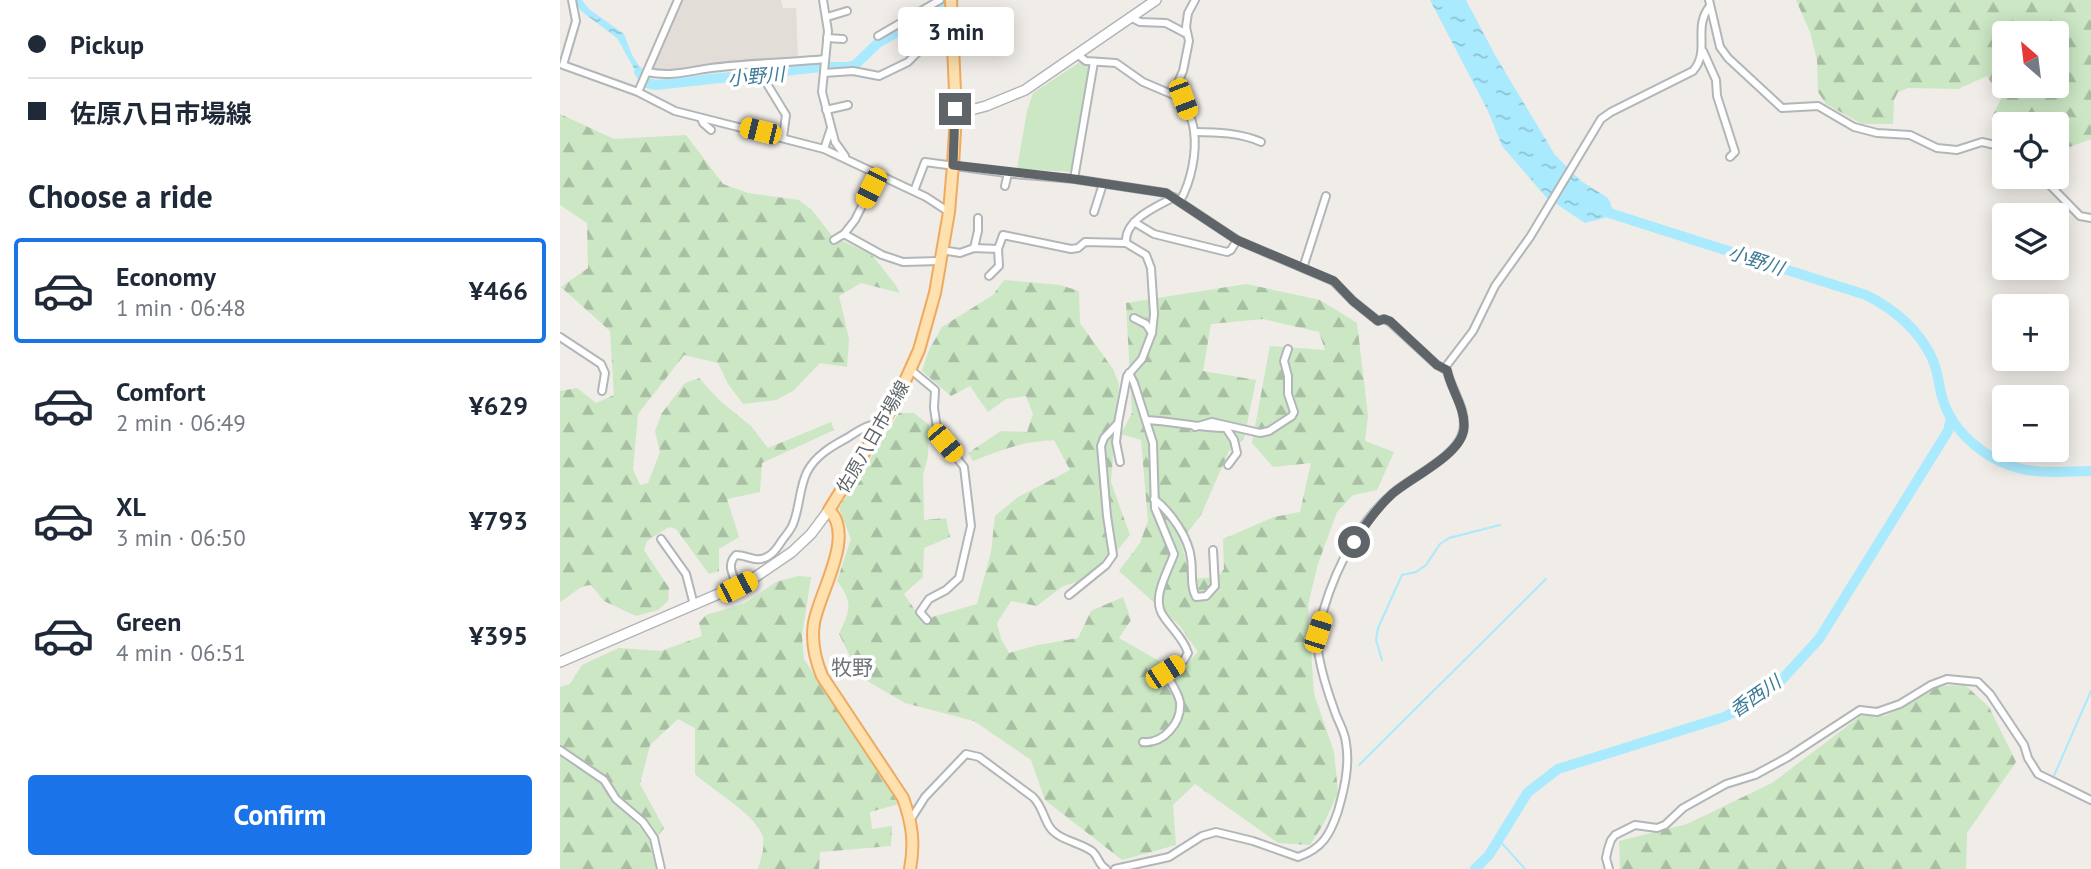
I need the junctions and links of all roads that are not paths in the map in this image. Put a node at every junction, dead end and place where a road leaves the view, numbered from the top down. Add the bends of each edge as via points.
1 (572, 0) edge
2 (678, 0) edge
3 (823, 0) edge
4 (940, 0) edge
5 (951, 0) edge
6 (1195, 0) edge
7 (1153, 1) edge
8 (1709, 3) edge
9 (847, 10) dead end
10 (827, 17) junction
11 (1130, 17) junction
12 (1186, 34) junction
13 (878, 36) dead end
14 (953, 37) junction
15 (827, 38) junction
16 (842, 39) dead end
17 (1703, 51) junction
18 (1077, 54) junction
19 (825, 59) junction
20 (1094, 62) junction
21 (562, 65) edge
22 (762, 65) junction
23 (824, 73) junction
24 (647, 74) junction
25 (638, 92) junction
26 (1173, 94) junction
27 (848, 105) dead end
28 (826, 110) junction
29 (956, 114) junction
30 (701, 118) junction
31 (831, 126) junction
32 (711, 130) dead end
33 (1195, 132) junction
34 (783, 137) junction
35 (1261, 142) dead end
36 (1992, 144) edge
37 (824, 149) junction
38 (1730, 158) dead end
39 (849, 160) junction
40 (953, 165) junction
41 (1008, 173) junction
42 (878, 174) junction
43 (1074, 179) junction
44 (1103, 184) junction
45 (1005, 186) dead end
46 (2054, 189) edge
47 (914, 191) junction
48 (1326, 196) dead end
49 (1177, 199) junction
50 (949, 212) junction
51 (1094, 212) dead end
52 (978, 218) dead end
53 (2091, 218) edge
54 (1134, 222) junction
55 (844, 234) junction
56 (834, 240) dead end
57 (1237, 240) junction
58 (1126, 243) junction
59 (974, 248) junction
60 (999, 249) junction
61 (941, 255) junction
62 (1303, 268) junction
63 (989, 276) dead end
64 (1134, 318) dead end
65 (1152, 333) junction
66 (560, 337) edge
67 (1288, 349) dead end
68 (1444, 369) junction
69 (911, 370) junction
70 (1129, 373) junction
71 (602, 391) dead end
72 (1146, 420) junction
73 (1118, 423) junction
74 (883, 425) junction
75 (1195, 426) junction
76 (1119, 462) dead end
77 (1228, 465) dead end
78 (1154, 499) junction
79 (829, 510) junction
80 (661, 539) dead end
81 (1213, 550) dead end
82 (737, 587) junction
83 (1069, 595) dead end
84 (694, 605) junction
85 (928, 621) dead end
86 (560, 662) edge
87 (1143, 742) dead end
88 (560, 750) edge
89 (2091, 800) edge
90 (911, 819) junction
91 (1104, 868) edge
92 (661, 869) edge
93 (910, 869) edge
94 (1115, 869) edge
95 (1609, 869) edge

1 - 21 street via 576,21
2 - 24 street
3 - 10 street
4 - 13 street
5 - 14 main road, 佐原八日市場線
6 - 12 street
7 - 11 street
8 - 17 street via 1700,32
8 - 36 street via 1720,47 1782,108 1818,106 1854,127 1910,135 1937,148
9 - 10 street
10 - 15 street
11 - 12 street via 1166,23
11 - 18 street
12 - 26 street via 1189,41 1183,71
14 - 23 street via 923,47 908,62 879,76 853,71
14 - 29 main road, 佐原八日市場線
15 - 16 street
15 - 19 street
17 - 38 street via 1717,80 1717,96 1735,152
17 - 68 street via 1693,71 1604,116 1495,286 1473,331
18 - 20 street
18 - 29 street via 1014,95
19 - 22 street
19 - 23 street
20 - 26 street via 1116,62 1143,82
20 - 43 street
21 - 25 street
22 - 24 street
22 - 34 street via 764,79 786,115
23 - 28 street
24 - 25 street
25 - 30 street
26 - 33 street via 1183,99
27 - 28 street
28 - 31 street
29 - 40 main road, 佐原八日市場線
30 - 32 street
30 - 34 street
31 - 37 street
31 - 39 street via 835,142
33 - 35 street via 1219,132
33 - 49 street via 1187,189
34 - 37 street
37 - 39 street
39 - 42 street
40 - 41 street
40 - 47 street via 925,162
40 - 50 main road, 佐原八日市場線
41 - 43 street
41 - 45 street
42 - 47 street
42 - 55 street
43 - 44 street
44 - 49 street via 1166,193
44 - 51 street
46 - 53 street via 2080,216
47 - 50 street
48 - 62 street
49 - 54 street
49 - 57 street
50 - 61 main road, 佐原八日市場線
52 - 59 street
54 - 57 street via 1154,234 1227,252
54 - 58 street
55 - 56 street
55 - 61 street via 903,262
57 - 62 street
58 - 60 street via 1085,242 1071,249 1003,235
58 - 65 street via 1149,262
59 - 60 street
59 - 61 street
60 - 63 street via 999,266
61 - 69 main road, 佐原八日市場線 via 935,293
62 - 68 street via 1334,281 1378,321 1390,321
64 - 65 street
65 - 70 street via 1142,359
66 - 71 street via 601,364 605,370
67 - 75 street via 1284,361 1292,416 1264,433 1212,422
68 - 94 street via 1461,410 1463,435 1439,460 1392,493 1369,518 1342,558 1318,632 1347,756 1344,790 1326,838 1319,848 1298,857 1216,832 1169,857
69 - 74 main road, 佐原八日市場線
69 - 85 street via 935,390 937,428 964,467 971,526 959,578 929,599 920,612
70 - 72 street
70 - 73 street
72 - 75 street
72 - 78 street via 1154,453
73 - 76 street
73 - 83 street via 1101,446 1113,555
74 - 79 main road, 佐原八日市場線
74 - 82 street via 871,425 814,462 807,471 793,526 776,549 767,557 753,560 736,555 730,561
75 - 77 street via 1230,431 1237,453
78 - 81 street via 1184,537 1196,597 1206,596 1215,586
78 - 87 street via 1174,554 1159,606 1188,653 1165,672 1178,697 1176,721 1165,735
79 - 82 street via 792,552
79 - 90 main road, 佐原八日市場線 via 840,531 830,578 814,620 814,654 822,676 903,799
80 - 84 street via 686,574
82 - 84 street
84 - 86 street
88 - 92 street via 604,780 616,799 643,821 654,838
89 - 95 street via 2038,774 2024,745 1978,682 1947,679 1900,704 1877,712 1860,710 1788,758 1683,808 1665,825 1635,825 1615,835 1606,859
90 - 91 street via 925,797 967,754 979,757 1041,804 1050,828 1091,851
90 - 93 main road, 佐原八日市場線

